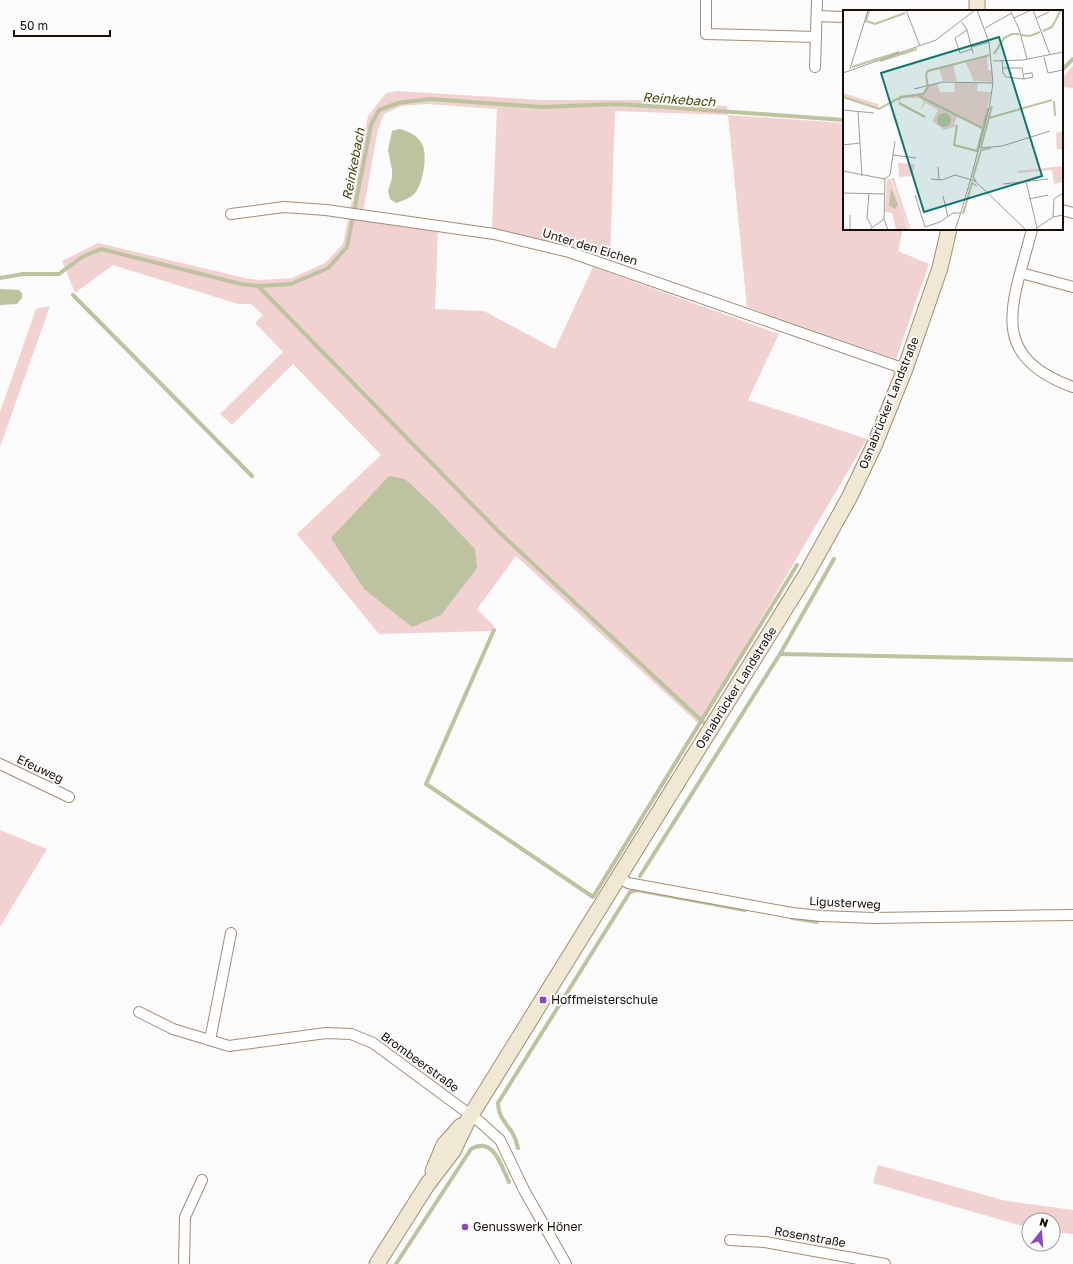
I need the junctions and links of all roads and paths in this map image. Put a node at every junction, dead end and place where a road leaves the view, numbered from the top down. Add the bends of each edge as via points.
1 (706, 0) edge
2 (817, 0) edge
3 (817, 16) junction
4 (843, 17) edge
5 (816, 37) junction
6 (815, 67) dead end
7 (1063, 210) edge
8 (1073, 213) edge
9 (231, 214) dead end
10 (949, 230) edge
11 (1032, 230) edge
12 (1021, 273) junction
13 (1073, 287) edge
14 (905, 369) junction
15 (1073, 387) edge
16 (0, 764) edge
17 (69, 797) dead end
18 (619, 878) junction
19 (1073, 915) edge
20 (231, 933) dead end
21 (139, 1012) dead end
22 (210, 1040) junction
23 (470, 1118) junction
24 (202, 1180) dead end
25 (730, 1240) dead end
26 (184, 1264) edge
27 (376, 1264) edge
28 (566, 1264) edge
29 (885, 1264) edge

1 - 5 street via 706,34
2 - 3 street
3 - 4 street
3 - 5 street
5 - 6 street
7 - 8 street
9 - 14 street, Unter den Eichen via 284,207 494,234 569,252
10 - 14 street, Osnabrücker Landstraße via 940,268
11 - 12 street
12 - 13 street
12 - 15 street via 1012,309 1012,323 1014,338 1022,356 1037,370
14 - 18 street, Osnabrücker Landstraße via 850,498 806,575
16 - 17 street, Efeuweg
18 - 19 street, Ligusterweg via 628,883 821,916 873,918
18 - 23 street, Osnabrücker Landstraße
20 - 22 street
21 - 22 street, Brombeerstraße via 173,1029
22 - 23 street, Brombeerstraße via 229,1046 326,1033 350,1034 373,1043
23 - 27 street, Osnabrücker Landstraße via 444,1145 427,1185
23 - 28 street, Brombeerstraße via 500,1140 524,1190
24 - 26 street via 185,1217
25 - 29 street, Rosenstraße via 765,1242

